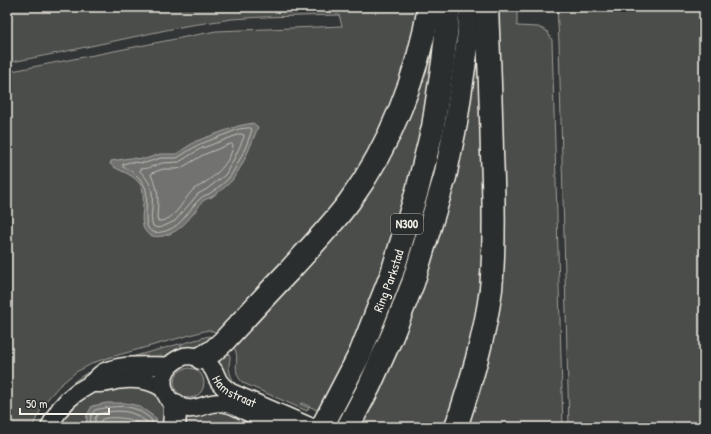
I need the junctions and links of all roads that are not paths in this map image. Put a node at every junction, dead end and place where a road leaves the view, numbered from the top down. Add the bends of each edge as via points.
1 (429, 7) edge
2 (449, 7) edge
3 (471, 7) edge
4 (488, 7) edge
5 (200, 358) junction
6 (168, 366) junction
7 (91, 383) junction
8 (169, 396) junction
9 (312, 426) edge
10 (50, 427) edge
11 (174, 427) edge
12 (281, 427) edge
13 (348, 427) edge
14 (456, 427) edge

1 - 5 highway via 410,82 384,143 362,182 316,242 223,342 213,352
2 - 9 highway, Ring Parkstad / N300 via 433,126 417,191 392,273 363,347 339,395
3 - 13 highway, Ring Parkstad / N300 via 456,123 445,177 413,283 369,387
4 - 14 highway via 494,211 491,288 479,351
5 - 6 main road via 183,357
5 - 9 main road, Hamstraat via 208,363 222,385 230,392
6 - 7 main road via 114,368 100,374
6 - 8 main road via 163,383
7 - 8 main road, Hamstraat via 145,380 158,384
7 - 10 main road via 68,400
8 - 11 highway via 175,413
8 - 12 main road, Hamstraat via 183,409 192,410 217,402 227,403

